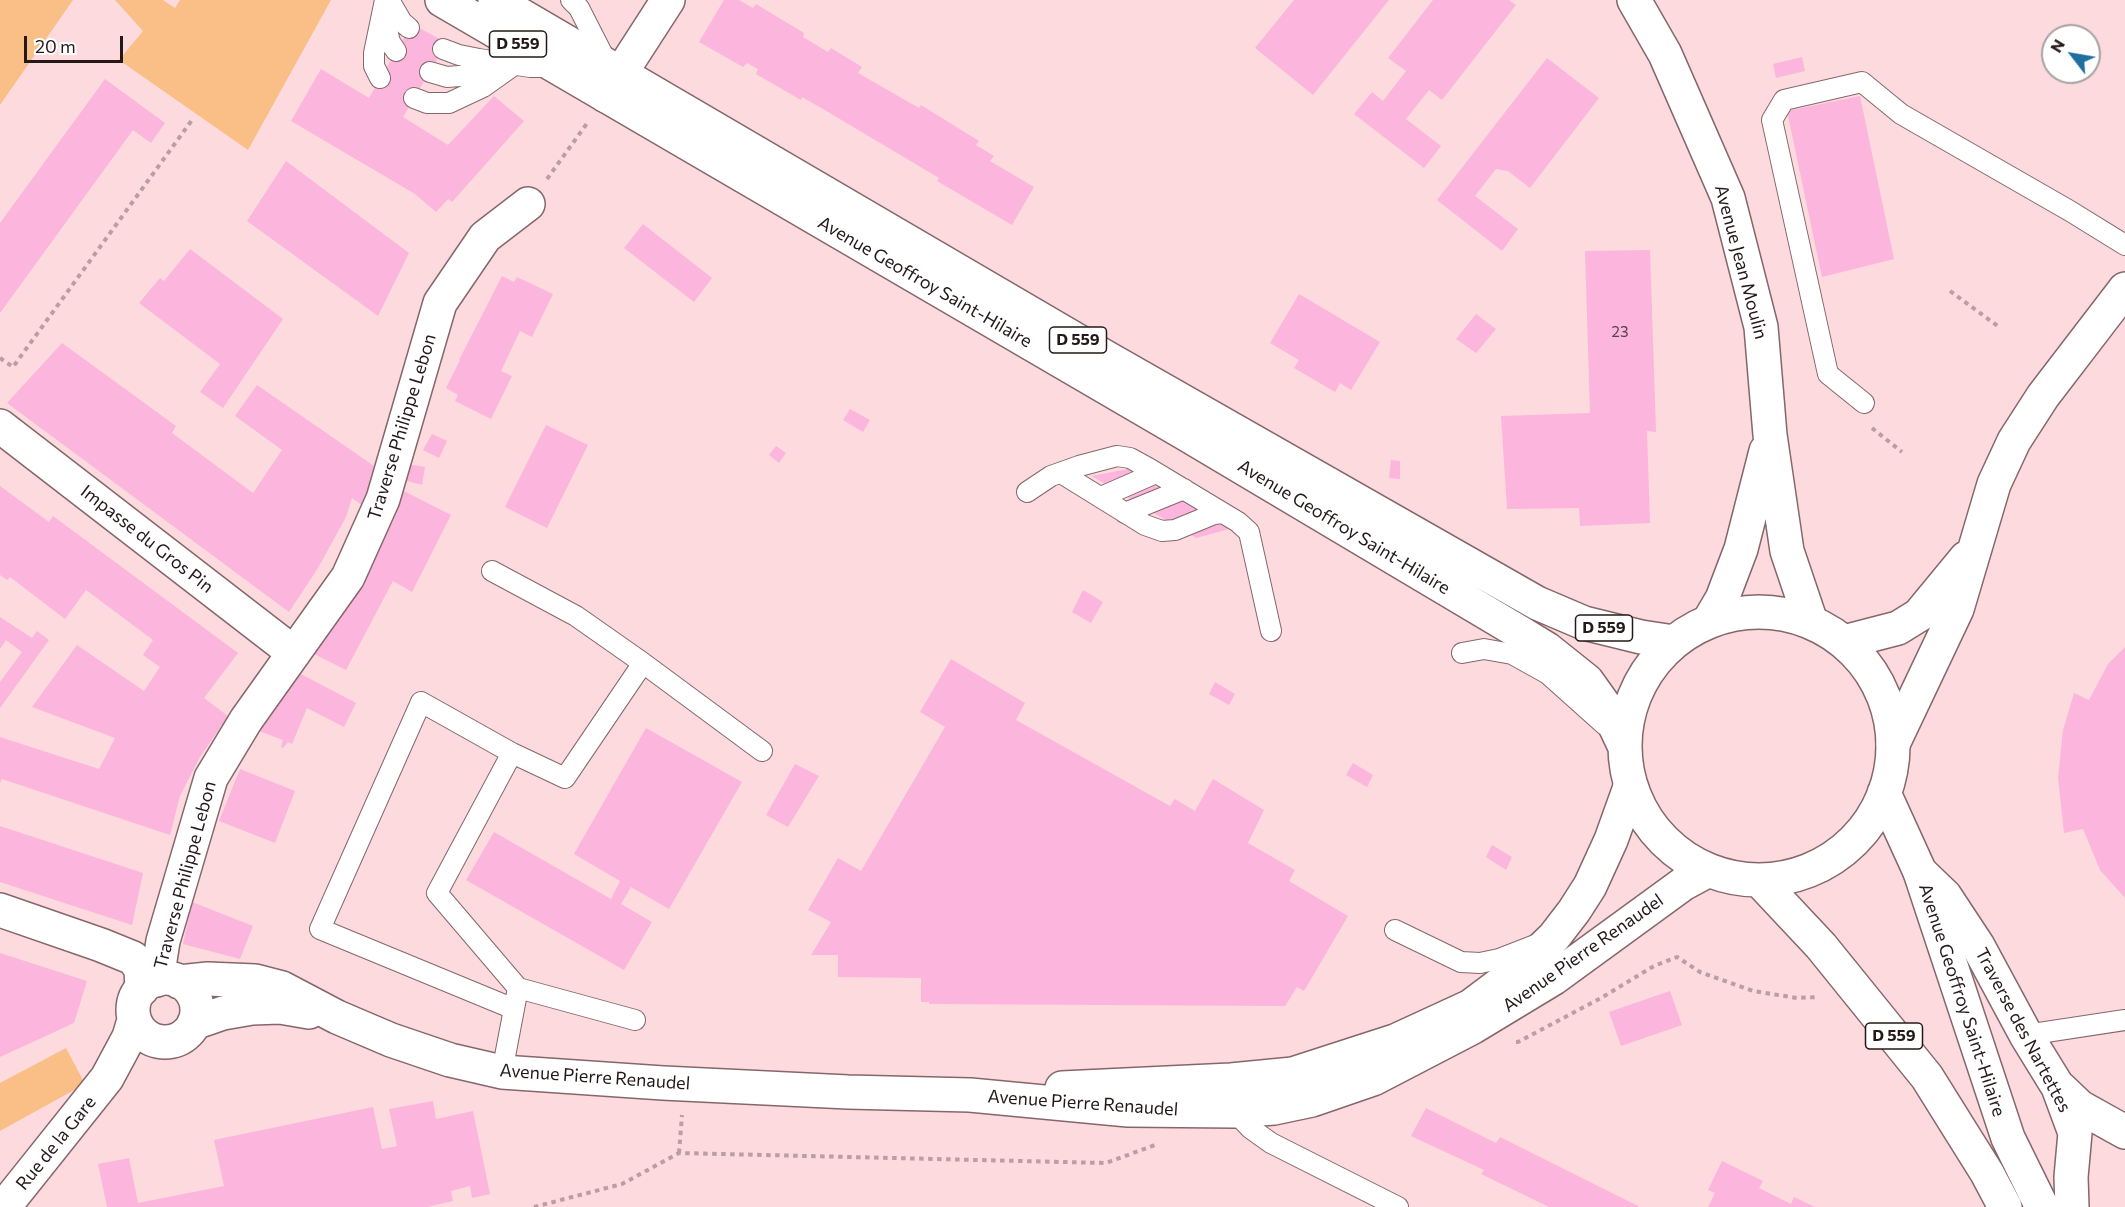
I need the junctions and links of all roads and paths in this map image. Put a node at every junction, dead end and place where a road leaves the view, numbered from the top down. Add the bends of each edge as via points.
1 (442, 0) edge
2 (495, 0) edge
3 (571, 0) edge
4 (668, 0) edge
5 (1634, 0) edge
6 (386, 4) edge
7 (409, 28) dead end
8 (443, 49) dead end
9 (396, 51) dead end
10 (565, 56) junction
11 (514, 65) junction
12 (430, 72) dead end
13 (380, 78) dead end
14 (607, 81) junction
15 (414, 98) dead end
16 (192, 120) dead end
17 (528, 204) joint
18 (2125, 245) edge
19 (2125, 289) edge
20 (1950, 291) dead end
21 (1999, 327) dead end
22 (0, 358) edge
23 (1864, 403) dead end
24 (0, 426) edge
25 (1770, 435) junction
26 (1061, 472) junction
27 (1156, 473) junction
28 (1184, 489) junction
29 (1027, 492) dead end
30 (1101, 497) junction
31 (1125, 513) junction
32 (1222, 513) junction
33 (1975, 547) junction
34 (492, 571) dead end
35 (1709, 621) junction
36 (1811, 622) junction
37 (1271, 631) dead end
38 (1674, 642) junction
39 (1844, 642) junction
40 (294, 653) junction
41 (1462, 653) dead end
42 (643, 663) junction
43 (1893, 744) junction
44 (1624, 745) junction
45 (762, 751) dead end
46 (512, 753) junction
47 (1630, 787) junction
48 (1884, 793) junction
49 (1707, 871) junction
50 (1920, 872) junction
51 (1760, 881) junction
52 (0, 910) edge
53 (1395, 930) dead end
54 (1554, 937) junction
55 (159, 984) junction
56 (518, 988) junction
57 (1829, 996) dead end
58 (514, 1009) junction
59 (337, 1017) junction
60 (134, 1020) junction
61 (635, 1020) dead end
62 (2125, 1020) edge
63 (194, 1023) junction
64 (2026, 1035) junction
65 (1508, 1040) dead end
66 (164, 1042) junction
67 (502, 1072) junction
68 (107, 1078) junction
69 (2058, 1087) junction
70 (1232, 1096) junction
71 (683, 1112) dead end
72 (2125, 1131) edge
73 (1159, 1144) dead end
74 (2074, 1152) junction
75 (679, 1153) junction
76 (4, 1207) edge
77 (534, 1207) edge
78 (1398, 1207) edge
79 (2005, 1207) edge
80 (2042, 1207) edge
81 (2072, 1207) edge

1 - 10 street, Avenue Geoffroy Saint-Hilaire / D 559
2 - 10 street, Avenue Geoffroy Saint-Hilaire / D 559
3 - 14 lane via 579,8
4 - 14 street
5 - 25 street, Avenue Jean Moulin via 1665,54 1728,198 1761,327
6 - 7 lane
6 - 9 lane via 385,29
6 - 13 lane via 374,53 374,66
8 - 11 lane
10 - 11 lane
10 - 14 street, Avenue Geoffroy Saint-Hilaire / D 559
11 - 12 lane via 447,77
11 - 15 lane via 483,87 449,103 427,104
14 - 17 path via 562,160
14 - 38 street, Avenue Geoffroy Saint-Hilaire / D 559 via 1538,603 1584,623
14 - 44 street, Avenue Geoffroy Saint-Hilaire / D 559 via 1547,649 1587,681 1607,709
16 - 22 path via 13,367
17 - 40 street, Traverse Philippe Lebon via 485,237 440,303 383,499 348,577
18 - 23 lane via 1901,114 1862,82 1784,100 1772,120 1828,374
19 - 33 street via 2043,396 2014,441 1994,484
20 - 21 path
24 - 40 street, Impasse du Gros Pin
25 - 35 street, Avenue Jean Moulin via 1741,549
25 - 36 street, Avenue Jean Moulin via 1787,551
26 - 27 lane via 1118,456 1130,458
26 - 29 lane
26 - 30 lane
27 - 28 lane
27 - 30 lane
28 - 31 lane
28 - 32 lane
30 - 31 lane
31 - 32 lane via 1162,531
32 - 37 lane via 1249,532
33 - 39 street via 1919,615 1898,628
33 - 43 street via 1958,609
34 - 42 lane via 576,616
35 - 36 street via 1743,612 1777,613
35 - 38 street
36 - 39 street
38 - 44 street via 1647,671 1630,706
39 - 43 street via 1870,671 1887,706
40 - 55 street, Traverse Philippe Lebon via 211,778 163,941
41 - 44 lane via 1484,649 1512,654 1548,674
42 - 45 lane
42 - 46 lane via 565,778
43 - 48 street
44 - 47 street
46 - 56 lane via 437,893
46 - 58 lane via 421,702 320,929
47 - 49 street via 1647,822 1666,844
47 - 54 street, Avenue Pierre Renaudel via 1590,886
48 - 50 street, Avenue Geoffroy Saint-Hilaire
48 - 51 street via 1865,828 1836,856 1800,874
49 - 51 street via 1733,879
49 - 70 street, Avenue Pierre Renaudel via 1683,884 1554,978 1473,1028 1373,1079 1274,1108
50 - 64 street, Traverse des Nartettes via 1944,896 1978,946
50 - 80 street, Avenue Geoffroy Saint-Hilaire via 2008,1138
51 - 79 street, D 559 via 1821,946 1928,1077
52 - 55 street via 133,958
53 - 54 lane via 1461,962 1480,963
54 - 70 street, Avenue Pierre Renaudel via 1523,967 1471,1006 1395,1041
55 - 59 street, Avenue Pierre Renaudel via 208,979 255,981 282,988
55 - 60 street via 136,998
55 - 63 street via 190,990 197,1008
56 - 58 lane
56 - 61 lane
57 - 65 path via 1797,998 1753,991 1700,972 1677,957 1518,1042
58 - 67 lane
59 - 63 street, Avenue Pierre Renaudel via 280,1007 252,1008
59 - 67 street, Avenue Pierre Renaudel via 450,1060
60 - 66 street via 146,1036
60 - 68 street, Rue de la Gare
62 - 64 lane
63 - 66 street via 184,1036
64 - 69 street, Traverse des Nartettes
66 - 68 street, Rue de la Gare
67 - 70 street, Avenue Pierre Renaudel via 837,1092 970,1095 1128,1110
68 - 76 street, Rue de la Gare
69 - 72 street via 2080,1107
69 - 74 street, Traverse des Nartettes via 2075,1133
70 - 78 lane via 1250,1128 1271,1143
71 - 75 path
72 - 74 street via 2092,1134
73 - 75 path via 1106,1163
74 - 81 street, Traverse des Nartettes
75 - 77 path via 622,1184

